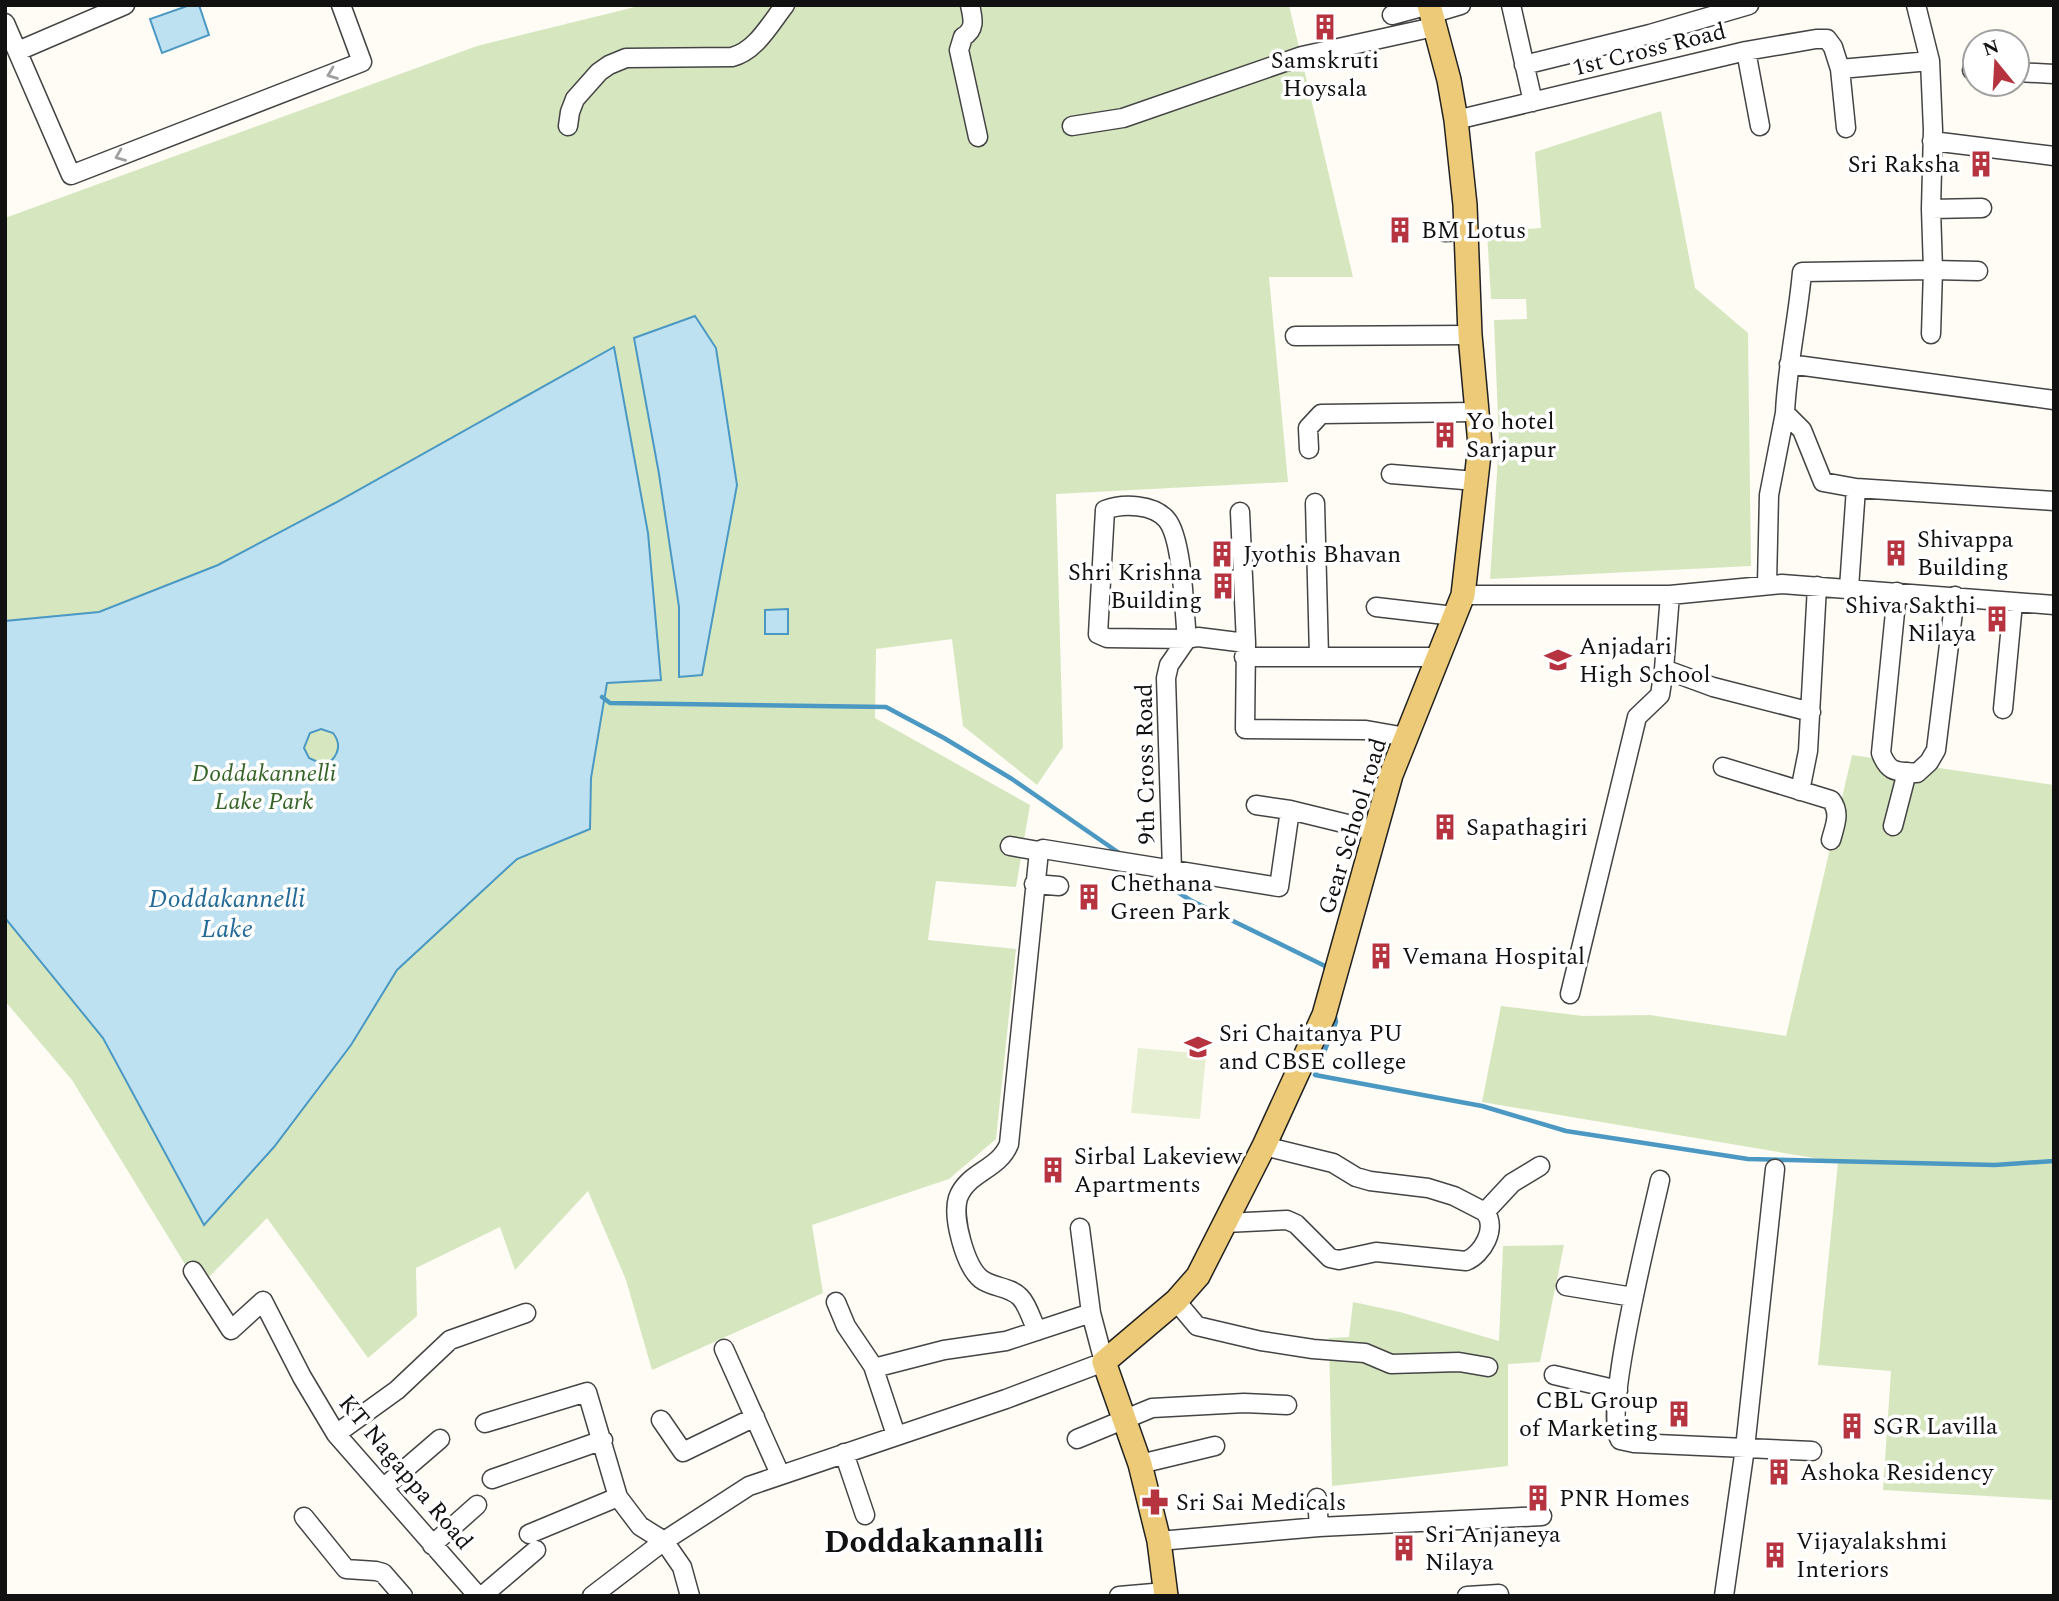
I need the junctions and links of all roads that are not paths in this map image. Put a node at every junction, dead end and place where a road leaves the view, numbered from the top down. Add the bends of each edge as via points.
1 (125, 5) edge
2 (341, 5) edge
3 (785, 5) edge
4 (970, 5) edge
5 (1461, 5) edge
6 (1511, 5) edge
7 (1749, 5) edge
8 (1916, 5) edge
9 (1431, 13) edge
10 (1392, 15) dead end
11 (5, 23) edge
12 (18, 51) junction
13 (1746, 51) junction
14 (1930, 61) junction
15 (1524, 65) junction
16 (1840, 69) junction
17 (2031, 73) edge
18 (2054, 74) edge
19 (1533, 102) junction
20 (1456, 120) junction
21 (568, 126) dead end
22 (1072, 126) dead end
23 (1760, 126) dead end
24 (1846, 128) dead end
25 (978, 137) dead end
26 (1932, 141) junction
27 (2054, 156) edge
28 (1982, 208) dead end
29 (1931, 209) junction
30 (1933, 270) junction
31 (1978, 271) dead end
32 (1931, 334) dead end
33 (1470, 335) junction
34 (1295, 337) dead end
35 (1789, 364) junction
36 (2054, 400) edge
37 (1475, 412) junction
38 (1785, 413) junction
39 (1309, 449) dead end
40 (1391, 474) dead end
41 (1476, 481) junction
42 (1856, 488) junction
43 (2054, 501) edge
44 (1315, 503) dead end
45 (1240, 512) dead end
46 (1767, 584) junction
47 (1817, 586) junction
48 (1849, 588) junction
49 (1897, 592) junction
50 (1670, 595) junction
51 (1955, 596) junction
52 (2013, 603) junction
53 (1458, 605) junction
54 (2054, 605) edge
55 (1376, 607) dead end
56 (1187, 639) junction
57 (1245, 650) junction
58 (1319, 656) junction
59 (1438, 657) junction
60 (1664, 669) junction
61 (2003, 709) dead end
62 (1811, 712) junction
63 (1406, 737) junction
64 (1723, 767) dead end
65 (1907, 772) junction
66 (1800, 791) junction
67 (1256, 805) dead end
68 (1290, 810) junction
69 (1893, 826) dead end
70 (1376, 831) junction
71 (1831, 840) dead end
72 (1010, 846) dead end
73 (1039, 850) junction
74 (1172, 870) junction
75 (1034, 884) junction
76 (1059, 886) dead end
77 (1570, 994) dead end
78 (1264, 1146) junction
79 (1539, 1166) dead end
80 (1775, 1169) dead end
81 (1660, 1180) dead end
82 (1485, 1212) junction
83 (1225, 1223) junction
84 (1080, 1228) dead end
85 (193, 1271) dead end
86 (1566, 1286) dead end
87 (1633, 1297) junction
88 (1176, 1301) junction
89 (836, 1302) dead end
90 (1091, 1313) junction
91 (526, 1314) dead end
92 (1037, 1331) junction
93 (724, 1349) dead end
94 (1104, 1362) junction
95 (873, 1366) junction
96 (1488, 1367) dead end
97 (1554, 1375) dead end
98 (1618, 1390) junction
99 (1287, 1405) dead end
100 (755, 1417) junction
101 (1125, 1419) junction
102 (661, 1420) dead end
103 (485, 1423) dead end
104 (336, 1434) junction
105 (896, 1435) junction
106 (440, 1439) dead end
107 (1077, 1439) dead end
108 (603, 1440) junction
109 (1215, 1446) dead end
110 (1745, 1448) junction
111 (1812, 1451) dead end
112 (844, 1453) junction
113 (1140, 1464) junction
114 (780, 1474) junction
115 (492, 1479) dead end
116 (383, 1488) junction
117 (618, 1497) junction
118 (1317, 1499) dead end
119 (477, 1505) dead end
120 (865, 1515) dead end
121 (1542, 1516) dead end
122 (304, 1517) dead end
123 (1320, 1527) junction
124 (664, 1541) junction
125 (1159, 1541) junction
126 (432, 1545) junction
127 (1165, 1594) edge
128 (1499, 1594) dead end
129 (403, 1596) edge
130 (480, 1596) edge
131 (592, 1596) edge
132 (691, 1596) edge
133 (1119, 1596) edge
134 (1467, 1596) edge
135 (1724, 1596) edge

1 - 12 street
2 -> 12 street via 362,62 71,176
3 - 21 street via 741,55 626,58 609,65 575,99
4 - 25 street via 974,25 959,50
5 - 9 street
6 - 15 street
7 - 15 street
8 - 14 street
9 - 10 street
9 - 20 main road, Gear School road
9 - 22 street via 1123,118
11 - 12 street
13 - 16 street, 1st Cross Road via 1828,39
13 - 19 street, 1st Cross Road
13 - 23 street
14 - 16 street
14 - 26 street
15 - 19 street
16 - 24 street, 1st Cross Road
17 - 18 street
19 - 20 street, 1st Cross Road
20 - 33 main road, Gear School road via 1455,232
26 - 27 street
26 - 29 street
28 - 29 street
29 - 30 street
30 - 31 street
30 - 32 street
30 - 35 street via 1802,272
33 - 34 street
33 - 37 main road, Gear School road
35 - 36 street
35 - 38 street
37 - 39 street via 1321,414 1308,428
37 - 41 main road, Gear School road via 1480,445
38 - 42 street via 1802,430 1823,482
38 - 46 street via 1769,495
40 - 41 street
41 - 53 main road, Gear School road
42 - 43 street
42 - 48 street
44 - 58 street
45 - 57 street
46 - 47 street
46 - 50 street
47 - 48 street
47 - 62 street
48 - 49 street
49 - 51 street
49 - 65 street via 1880,745 1886,765
50 - 53 street
50 - 60 street
51 - 52 street
51 - 65 street via 1936,750 1917,773
52 - 54 street
52 - 61 street
53 - 55 street
53 - 59 main road, Gear School road
56 - 56 street via 1178,550 1166,519 1150,509 1130,506 1105,510 1098,634
56 - 57 street via 1198,637
56 - 74 street, 9th Cross Road via 1166,677
57 - 58 street
57 - 63 street via 1245,729 1366,730
58 - 59 street
59 - 63 main road, Gear School road
60 - 62 street via 1713,688
60 - 77 street via 1660,695 1637,717
62 - 66 street
63 - 70 main road, Gear School road
64 - 66 street
65 - 69 street
66 - 71 street via 1834,804 1837,818
67 - 68 street
68 - 70 street
68 - 74 street via 1279,887
70 - 78 main road, Gear School road via 1324,1015
72 - 73 street
73 - 74 street
73 - 75 street
75 - 76 street
75 - 92 street via 1009,1144 1005,1155 964,1185 957,1200 962,1246 973,1269 982,1279 1022,1299
78 - 82 street via 1333,1163 1370,1181 1428,1188
78 - 83 main road, Gear School road
79 - 82 street via 1512,1183
80 - 110 street
81 - 87 street
82 - 83 street via 1490,1220 1482,1250 1465,1261 1376,1252 1339,1260 1330,1258 1287,1220
83 - 88 main road, Gear School road via 1198,1276
84 - 90 street
85 - 104 street, KT Nagappa Road via 231,1330 263,1301
86 - 87 street
87 - 98 street
88 - 94 main road, Gear School road
88 - 96 street via 1206,1330 1365,1353 1391,1364 1459,1362
89 - 95 street
90 - 92 street
90 - 94 street
91 - 104 street via 450,1340 397,1390
92 - 95 street
93 - 100 street
94 - 101 main road
94 - 105 street
95 - 105 street
97 - 98 street
98 - 110 street via 1615,1425 1620,1440
99 - 101 street via 1152,1408
100 - 102 street via 682,1452
100 - 114 street
101 - 107 street
101 - 113 main road
103 - 108 street via 587,1392
104 - 116 street, KT Nagappa Road
105 - 112 street
106 - 116 street
108 - 115 street
108 - 117 street
109 - 113 street
110 - 111 street
110 - 135 street
112 - 114 street
112 - 120 street
113 - 125 main road
114 - 124 street via 749,1486
116 - 126 street, KT Nagappa Road
117 - 124 street via 640,1526
117 - 130 street via 533,1542
118 - 123 street
119 - 126 street
121 - 123 street
122 - 129 street via 346,1569 383,1573
123 - 125 street
124 - 131 street
124 - 132 street via 682,1567
125 - 127 main road
126 - 130 street, KT Nagappa Road
127 - 133 street
128 - 134 street

